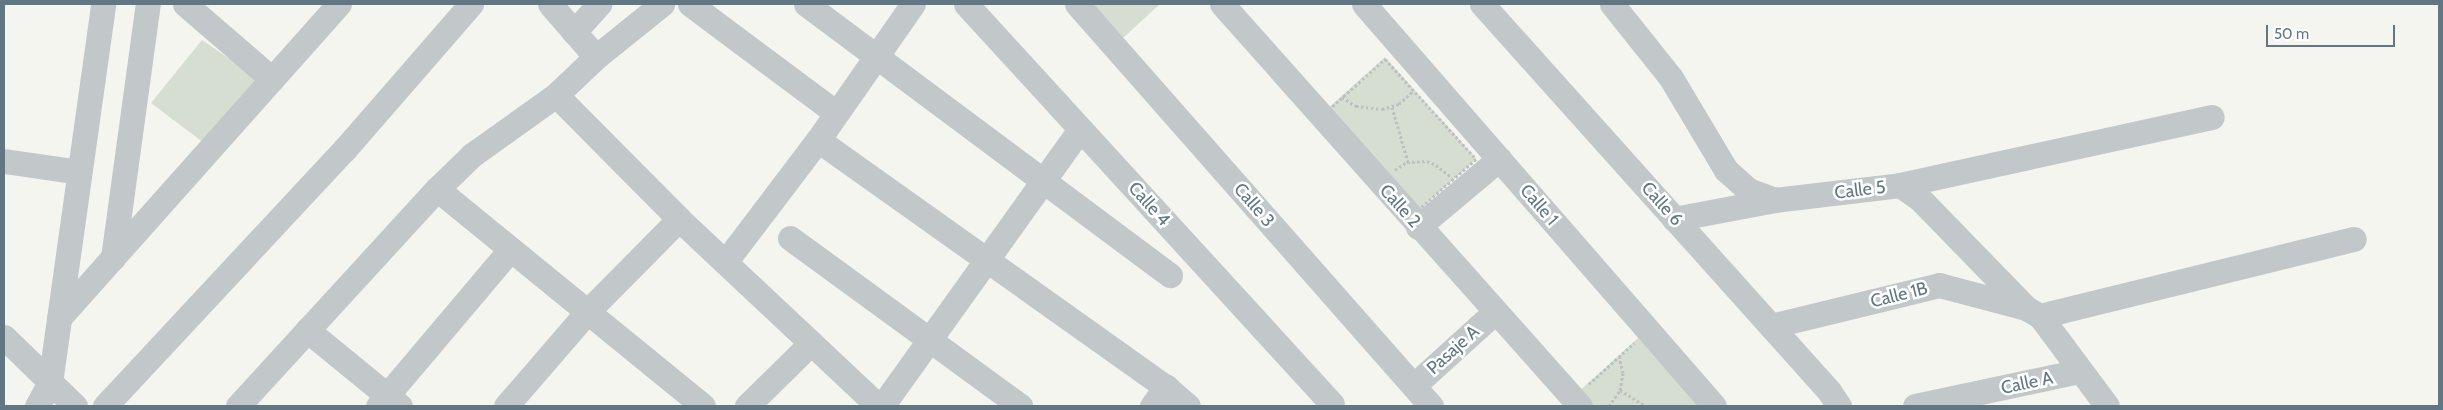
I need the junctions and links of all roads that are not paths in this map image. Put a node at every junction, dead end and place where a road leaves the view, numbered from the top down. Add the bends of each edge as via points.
1 (103, 4) edge
2 (148, 4) edge
3 (185, 4) edge
4 (339, 4) edge
5 (471, 4) edge
6 (550, 4) edge
7 (599, 4) edge
8 (662, 4) edge
9 (690, 4) edge
10 (806, 4) edge
11 (913, 4) edge
12 (966, 4) edge
13 (1077, 4) edge
14 (1222, 4) edge
15 (1364, 4) edge
16 (1482, 4) edge
17 (1612, 4) edge
18 (574, 32) junction
19 (876, 55) junction
20 (596, 57) junction
21 (272, 79) junction
22 (556, 95) junction
23 (836, 113) junction
24 (2212, 117) dead end
25 (1080, 129) junction
26 (818, 140) junction
27 (1499, 159) junction
28 (4, 160) edge
29 (79, 172) junction
30 (1044, 179) junction
31 (1900, 185) junction
32 (437, 190) junction
33 (1775, 200) junction
34 (679, 219) junction
35 (1674, 219) junction
36 (1418, 227) junction
37 (790, 238) dead end
38 (2354, 239) dead end
39 (510, 250) junction
40 (113, 258) junction
41 (987, 260) junction
42 (726, 261) junction
43 (1170, 276) dead end
44 (588, 312) junction
45 (2033, 312) junction
46 (59, 318) junction
47 (1485, 321) dead end
48 (1771, 326) junction
49 (307, 330) junction
50 (929, 340) junction
51 (811, 343) junction
52 (8, 349) edge
53 (2080, 371) junction
54 (1421, 379) dead end
55 (50, 383) junction
56 (1159, 397) edge
57 (1582, 397) edge
58 (388, 403) edge
59 (1332, 404) dead end
60 (37, 406) edge
61 (75, 406) edge
62 (105, 406) edge
63 (238, 406) edge
64 (506, 406) edge
65 (703, 406) edge
66 (747, 406) edge
67 (878, 406) edge
68 (882, 406) edge
69 (1020, 406) edge
70 (1188, 406) edge
71 (1432, 406) edge
72 (1714, 406) edge
73 (1839, 406) edge
74 (1915, 406) edge
75 (2107, 406) edge

1 - 29 street
2 - 40 street
3 - 21 street
4 - 21 street
5 - 62 street via 344,150
6 - 18 street
7 - 18 street
8 - 20 street
9 - 23 street
10 - 19 street
11 - 19 street
12 - 25 street, Calle 4
13 - 71 street, Calle 3
14 - 36 street, Calle 2
15 - 27 street, Calle 1
16 - 35 street, Calle 6
17 - 33 street, Calle 5 via 1672,78 1726,170 1748,190
18 - 20 street
19 - 23 street
19 - 30 street
20 - 22 street
21 - 40 street
22 - 32 street via 472,155
22 - 34 street
23 - 26 street
24 - 31 street
25 - 30 street
25 - 59 street, Calle 4
26 - 41 street
26 - 42 street
27 - 36 street
27 - 72 street, Calle 1
28 - 29 street
29 - 46 street
30 - 41 street
30 - 43 street
31 - 33 street, Calle 5
31 - 45 street, Calle 5 via 1920,199
32 - 39 street
32 - 49 street
33 - 35 street
34 - 42 street
34 - 44 street
35 - 48 street, Calle 6
36 - 57 street, Calle 2
37 - 50 street
38 - 45 street
39 - 44 street
39 - 58 street
40 - 46 street
41 - 50 street
41 - 56 street
42 - 51 street
44 - 64 street
44 - 65 street
45 - 48 street, Calle 1B via 1939,285
45 - 53 street, Calle 5
46 - 55 street
47 - 54 street, Pasaje A
48 - 73 street, Calle 6
49 - 58 street
49 - 63 street
50 - 68 street
50 - 69 street
51 - 66 street
51 - 67 street
52 - 55 street
53 - 74 street, Calle A
53 - 75 street, Calle 5
55 - 60 street
55 - 61 street
56 - 70 street

